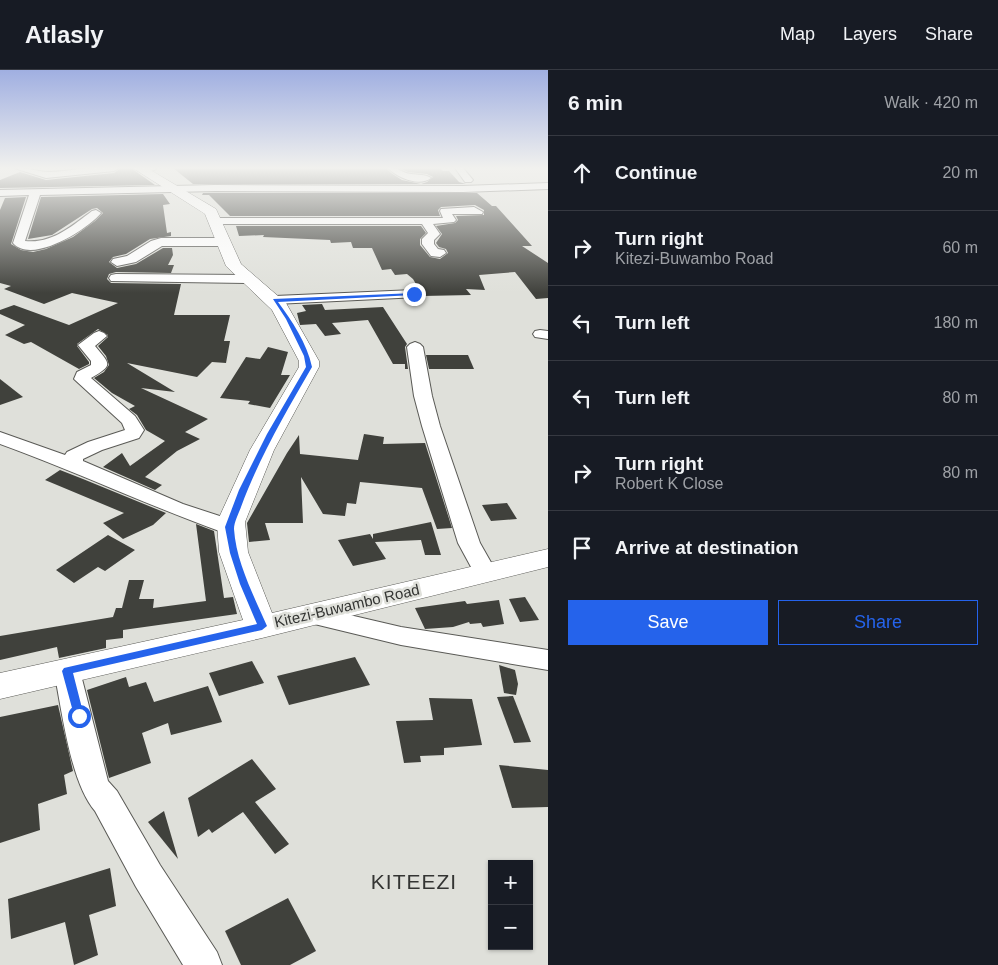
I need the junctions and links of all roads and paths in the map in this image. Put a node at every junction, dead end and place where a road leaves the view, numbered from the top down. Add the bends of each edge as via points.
1 (28, 210) edge
2 (209, 210) edge
3 (478, 212) dead end
4 (96, 213) dead end
5 (216, 221) junction
6 (425, 221) junction
7 (223, 242) junction
8 (440, 254) dead end
9 (116, 262) dead end
10 (116, 278) dead end
11 (246, 279) junction
12 (414, 294) dead end
13 (275, 300) junction
14 (99, 336) dead end
15 (415, 347) dead end
16 (0, 438) edge
17 (73, 464) junction
18 (230, 527) junction
19 (548, 558) edge
20 (485, 574) junction
21 (311, 615) junction
22 (262, 626) junction
23 (548, 660) edge
24 (67, 671) junction
25 (0, 686) edge
26 (204, 965) edge

1 - 4 street via 19,243 38,246 51,243
2 - 5 street
3 - 6 street via 447,210 450,220
5 - 6 street
5 - 7 street
6 - 8 street via 434,234 428,239 428,244
7 - 9 street via 162,242 152,244 136,257
7 - 11 street via 234,266
10 - 11 street
11 - 13 street
12 - 13 street
13 - 18 street via 307,356 309,367 243,490
14 - 17 street via 86,345 99,361 99,367 83,375 82,379 129,420 135,430 132,434 74,456
15 - 20 street via 431,426 469,543
16 - 17 street
17 - 18 street
18 - 22 street via 244,584
19 - 20 street, Kitezi-Buwambo Road
20 - 21 street, Kitezi-Buwambo Road
21 - 22 street, Kitezi-Buwambo Road
21 - 23 street via 401,636
22 - 24 street, Kitezi-Buwambo Road
24 - 25 street, Kitezi-Buwambo Road
24 - 26 street via 93,782

